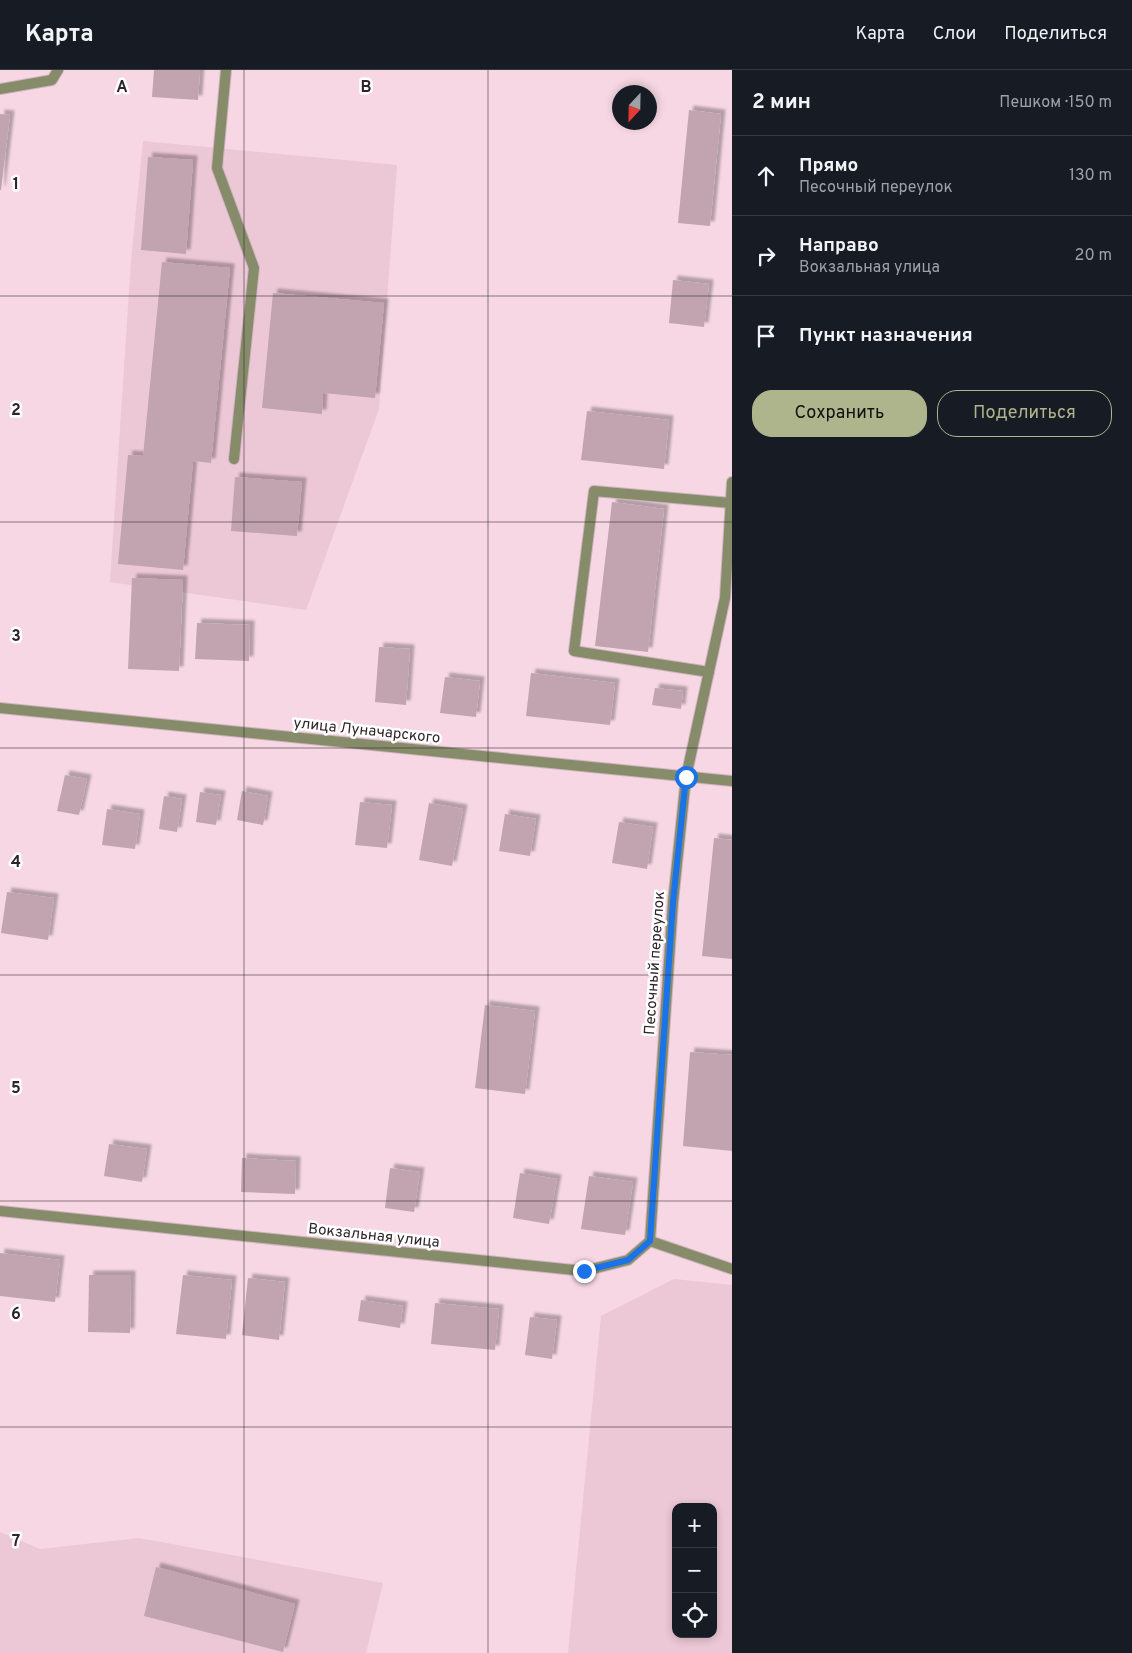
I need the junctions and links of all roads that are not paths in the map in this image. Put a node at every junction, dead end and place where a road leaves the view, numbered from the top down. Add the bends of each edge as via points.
1 (58, 70) edge
2 (226, 70) edge
3 (0, 89) edge
4 (234, 459) dead end
5 (732, 482) edge
6 (731, 503) junction
7 (709, 672) junction
8 (0, 708) edge
9 (686, 777) junction
10 (732, 781) edge
11 (0, 1211) edge
12 (650, 1241) junction
13 (732, 1270) edge

1 - 3 street via 52,80
2 - 4 street via 217,168 254,268
5 - 6 street, Песочный переулок
6 - 7 street, Песочный переулок via 725,598
6 - 7 street via 594,491 574,651
7 - 9 street, Песочный переулок
8 - 9 street, улица Луначарского
9 - 10 street, улица Луначарского
9 - 12 street, Песочный переулок via 673,902
11 - 12 street, Вокзальная улица via 584,1271 628,1260
12 - 13 street

